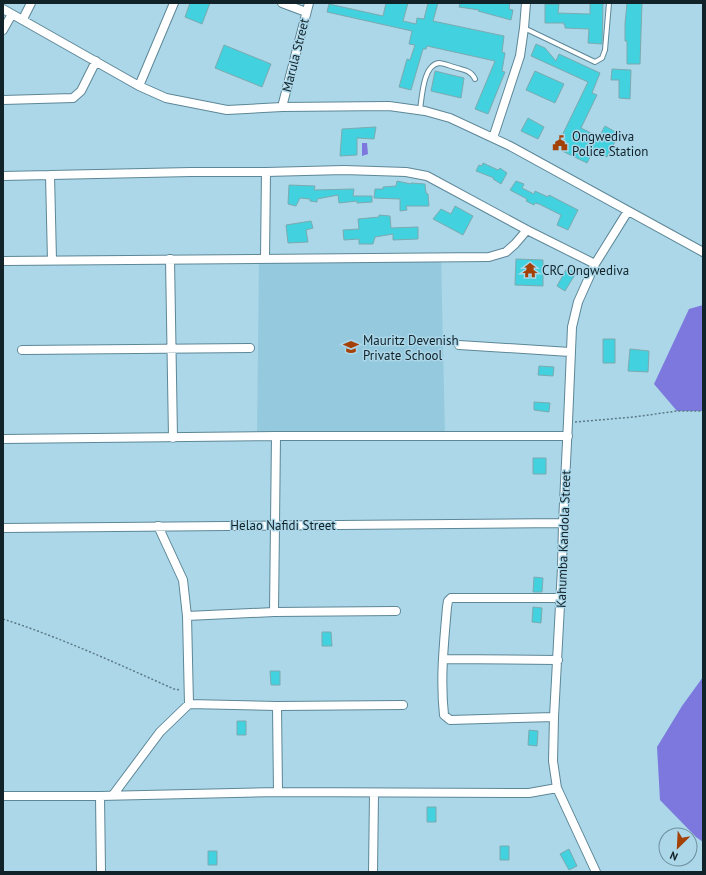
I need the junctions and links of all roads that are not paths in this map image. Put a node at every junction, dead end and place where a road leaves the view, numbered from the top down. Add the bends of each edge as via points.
1 (31, 3) edge
2 (174, 3) edge
3 (282, 3) edge
4 (309, 3) edge
5 (526, 3) edge
6 (609, 3) edge
7 (3, 9) edge
8 (306, 12) junction
9 (12, 14) junction
10 (23, 19) junction
11 (524, 28) junction
12 (3, 30) edge
13 (96, 62) junction
14 (475, 79) dead end
15 (139, 86) junction
16 (3, 100) edge
17 (282, 107) junction
18 (420, 110) junction
19 (493, 138) junction
20 (266, 172) junction
21 (50, 175) junction
22 (3, 176) edge
23 (628, 211) junction
24 (527, 230) junction
25 (703, 252) edge
26 (265, 258) junction
27 (170, 259) junction
28 (52, 260) junction
29 (3, 261) edge
30 (595, 264) junction
31 (459, 344) dead end
32 (250, 348) dead end
33 (171, 349) junction
34 (22, 350) dead end
35 (570, 352) junction
36 (276, 436) junction
37 (568, 436) junction
38 (173, 438) junction
39 (3, 439) edge
40 (563, 523) junction
41 (276, 525) junction
42 (158, 526) junction
43 (3, 528) edge
44 (560, 598) junction
45 (396, 611) dead end
46 (274, 612) junction
47 (187, 616) junction
48 (443, 659) junction
49 (558, 660) junction
50 (189, 704) junction
51 (403, 705) dead end
52 (277, 706) junction
53 (554, 717) junction
54 (557, 788) junction
55 (278, 792) junction
56 (374, 793) junction
57 (113, 795) junction
58 (3, 796) edge
59 (100, 796) junction
60 (101, 872) edge
61 (373, 872) edge
62 (596, 872) edge

1 - 10 street
2 - 15 street
3 - 8 street
4 - 8 street, Marula Street
5 - 11 street
6 - 11 lane via 605,50 602,58 595,62
7 - 9 street
8 - 17 street, Marula Street
9 - 10 street
9 - 12 street
10 - 13 street
11 - 19 street via 518,64
13 - 15 street
13 - 16 street via 81,91 73,98
14 - 18 lane via 472,73 440,63 431,66 427,72
15 - 17 street via 166,98 227,110
17 - 18 street via 389,106
18 - 19 street via 450,118
19 - 23 street
20 - 21 street
20 - 24 street via 344,170 406,172 427,176
20 - 26 street
21 - 22 street
21 - 28 street
23 - 25 street
23 - 30 street, Kahumba Kandola Street
24 - 26 street via 506,252 490,257
24 - 30 street
26 - 27 street
27 - 28 street
27 - 33 street
28 - 29 street
30 - 35 street, Kahumba Kandola Street via 578,302
31 - 35 street
32 - 33 street
33 - 34 street
33 - 38 street
35 - 37 street, Kahumba Kandola Street
36 - 37 street
36 - 38 street
36 - 41 street
37 - 40 street, Kahumba Kandola Street
38 - 39 street
40 - 41 street, Helao Nafidi Street
40 - 44 street, Kahumba Kandola Street
41 - 42 street, Helao Nafidi Street
41 - 46 street
42 - 43 street, Helao Nafidi Street
42 - 47 street via 183,580
44 - 48 street via 451,598 447,607
44 - 49 street, Kahumba Kandola Street
45 - 46 street
46 - 47 street
47 - 50 street
48 - 49 street
48 - 53 street via 442,698 444,715 450,720
49 - 53 street, Kahumba Kandola Street
50 - 52 street
50 - 57 street via 160,732
51 - 52 street
52 - 55 street
53 - 54 street, Kahumba Kandola Street via 553,761
54 - 56 street via 529,793
54 - 62 street, Kahumba Kandola Street
55 - 56 street
55 - 57 street
56 - 61 street
57 - 59 street
58 - 59 street
59 - 60 street

